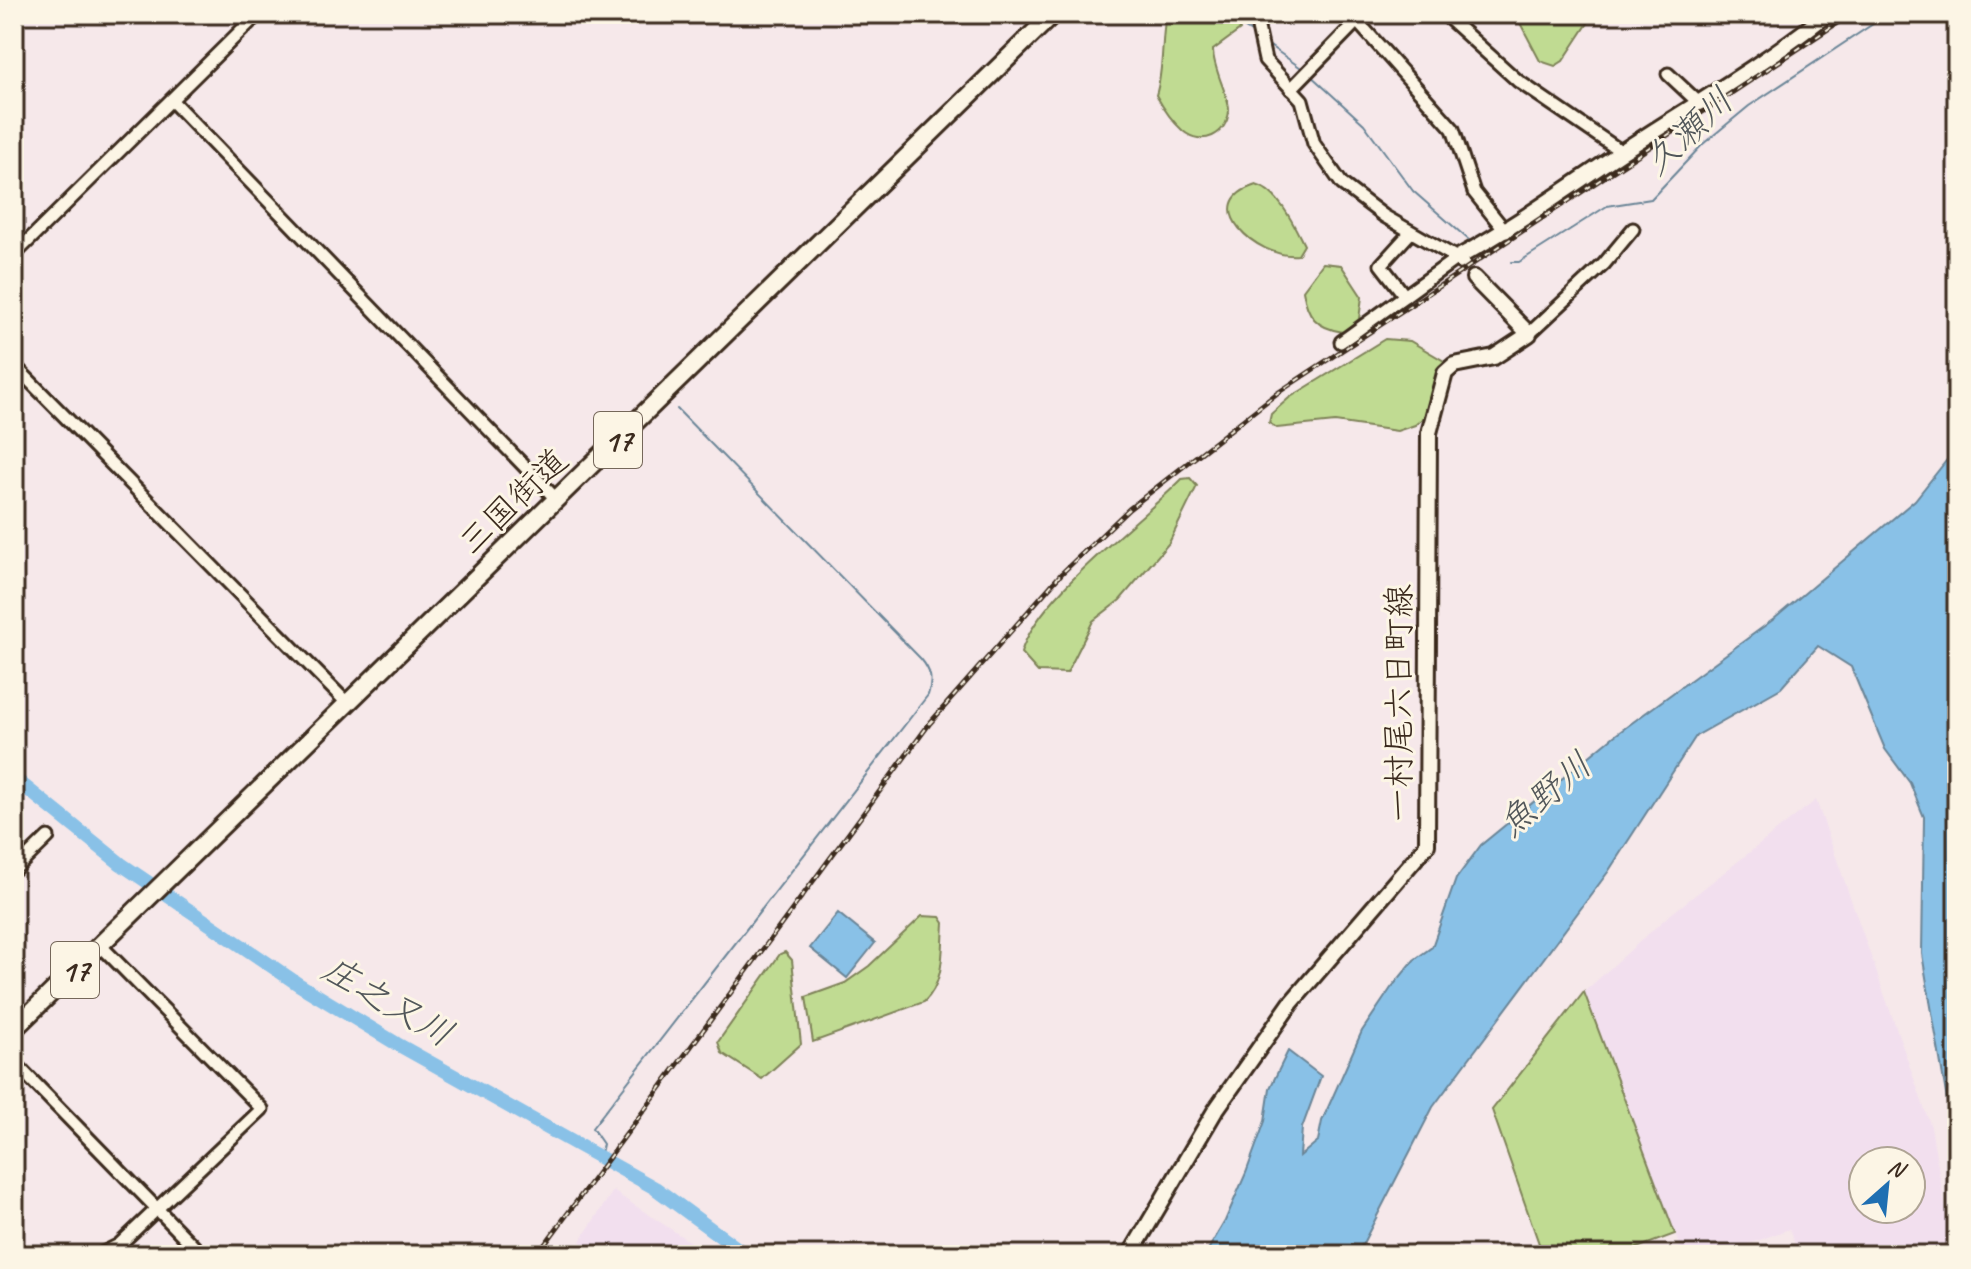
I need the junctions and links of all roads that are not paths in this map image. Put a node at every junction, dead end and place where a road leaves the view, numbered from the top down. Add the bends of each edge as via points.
1 (258, 14) edge
2 (1053, 14) edge
3 (1255, 14) edge
4 (1444, 14) edge
5 (1827, 14) edge
6 (1360, 18) edge
7 (1668, 74) dead end
8 (1291, 89) junction
9 (172, 101) junction
10 (1700, 104) junction
11 (1622, 152) junction
12 (1633, 229) dead end
13 (1411, 232) junction
14 (1506, 232) junction
15 (14, 255) edge
16 (1460, 260) junction
17 (1474, 278) dead end
18 (1405, 296) junction
19 (1529, 334) junction
20 (1341, 342) dead end
21 (14, 365) edge
22 (557, 500) junction
23 (348, 704) junction
24 (48, 837) dead end
25 (14, 870) edge
26 (100, 945) junction
27 (14, 1029) edge
28 (14, 1062) edge
29 (156, 1210) junction
30 (99, 1255) edge
31 (202, 1255) edge
32 (1130, 1255) edge

1 - 9 street
2 - 22 highway, 三国街道 / 17
3 - 8 street via 1271,68
4 - 11 street via 1518,81
5 - 10 main road
6 - 8 street
6 - 14 street via 1453,129 1474,192
7 - 10 street
8 - 13 street via 1302,100 1314,144 1342,184
9 - 15 street
9 - 22 street
10 - 11 main road
11 - 14 main road
12 - 19 street via 1604,264
13 - 16 street
13 - 18 street via 1381,265
14 - 16 main road
16 - 18 street
17 - 19 main road
18 - 20 street
19 - 32 main road, 一村尾六日町線 via 1494,357 1454,365 1445,373 1429,433 1427,845 1276,1024 1215,1111
21 - 23 street
22 - 23 highway, 三国街道 / 17
23 - 26 highway, 三国街道 / 17
24 - 25 street
26 - 27 highway, 三国街道 / 17
26 - 29 street via 262,1109
28 - 29 street
29 - 30 street via 119,1245
29 - 31 street

